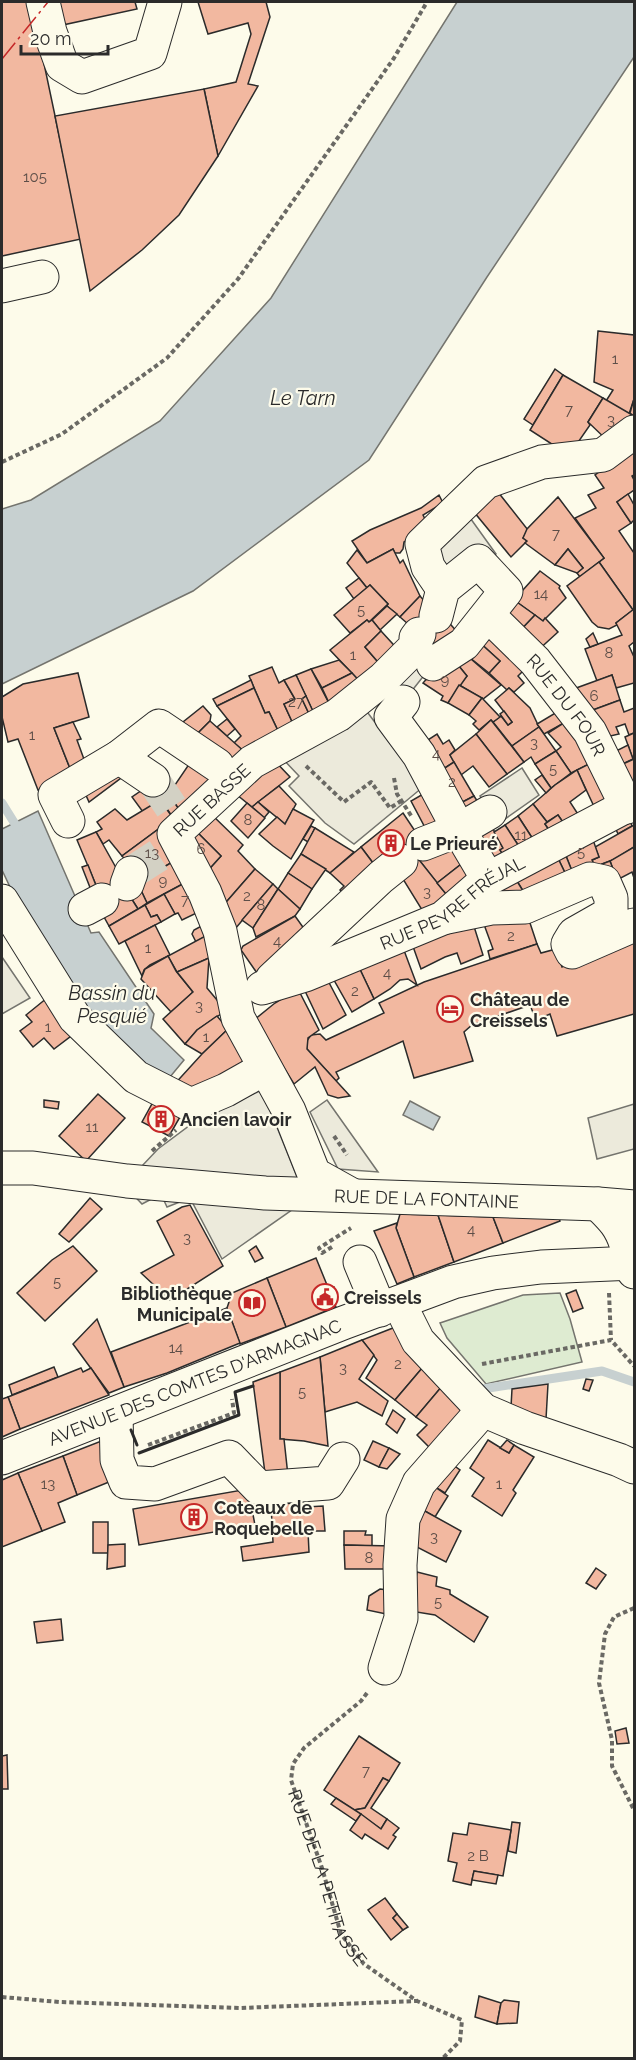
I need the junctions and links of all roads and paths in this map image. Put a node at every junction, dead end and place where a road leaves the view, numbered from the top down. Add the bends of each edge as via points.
1 (43, 2) edge
2 (165, 2) edge
3 (427, 2) edge
4 (42, 277) dead end
5 (2, 286) edge
6 (634, 432) edge
7 (2, 462) edge
8 (433, 613) junction
9 (488, 615) junction
10 (434, 664) dead end
11 (392, 699) junction
12 (119, 757) junction
13 (304, 764) dead end
14 (227, 772) junction
15 (153, 780) tunnel mouth
16 (401, 801) dead end
17 (631, 804) edge
18 (490, 812) dead end
19 (68, 821) dead end
20 (459, 830) junction
21 (488, 879) junction
22 (2, 901) edge
23 (443, 918) junction
24 (634, 926) edge
25 (238, 1018) joint
26 (265, 1068) junction
27 (191, 1105) junction
28 (334, 1136) dead end
29 (347, 1156) dead end
30 (2, 1168) edge
31 (118, 1180) junction
32 (350, 1194) junction
33 (598, 1204) junction
34 (634, 1207) edge
35 (360, 1262) dead end
36 (629, 1274) edge
37 (389, 1307) junction
38 (611, 1341) junction
39 (481, 1364) dead end
40 (634, 1366) edge
41 (231, 1394) dead end
42 (483, 1410) junction
43 (116, 1413) junction
44 (139, 1449) dead end
45 (2, 1458) edge
46 (343, 1459) dead end
47 (634, 1467) edge
48 (634, 1608) edge
49 (385, 1668) joint
50 (634, 1810) edge
51 (2, 1997) edge
52 (417, 2001) junction
53 (443, 2058) edge

1 - 2 street via 62,65 82,77 150,53
3 - 7 path via 394,58 238,279 167,358 62,434
4 - 5 street
6 - 8 street via 603,455 542,462 486,482 422,544
8 - 9 street, RUE BASSE via 478,561 506,591
8 - 11 street, RUE BASSE via 416,638
9 - 10 street via 464,644
9 - 17 street, RUE DU FOUR via 535,661 590,732
11 - 14 street, RUE BASSE via 338,715
11 - 20 street
12 - 14 street via 159,726
12 - 15 street
12 - 19 street via 55,795
13 - 16 path via 344,801 371,782 390,808
14 - 25 street, RUE BASSE via 174,834 220,931
17 - 21 street, RUE PEYRE FRÉJAL
18 - 20 street
20 - 21 street
20 - 23 street, RUE PEYRE FRÉJAL via 412,852 262,988 305,975
21 - 23 street, RUE PEYRE FRÉJAL
22 - 27 street via 75,1018 136,1077
23 - 24 street via 492,908 525,907 590,879 604,882 611,898 611,913 574,934 568,944 572,952
25 - 26 street, RUE DE LA FONTAINE
26 - 27 street
26 - 32 street, RUE DE LA FONTAINE via 289,1111 314,1174
27 - 31 path via 187,1120
28 - 29 path
30 - 31 street via 33,1168
31 - 32 street via 265,1192
32 - 33 street, RUE DE LA FONTAINE
33 - 34 street, RUE DE LA FONTAINE
33 - 36 street via 617,1222 627,1246
35 - 37 street
36 - 37 street, AVENUE DES COMTES D'ARMAGNAC via 541,1267 493,1273 453,1282
36 - 38 path via 609,1293
37 - 42 street
37 - 43 street, AVENUE DES COMTES D'ARMAGNAC
38 - 39 path
38 - 40 path
41 - 44 path via 234,1413
42 - 47 street
42 - 49 street via 419,1483 403,1519 400,1618
43 - 45 street, AVENUE DES COMTES D'ARMAGNAC
43 - 46 street via 117,1460 126,1482 155,1484 229,1457 259,1488 328,1483
48 - 50 path via 614,1617 605,1634 599,1683 612,1740 612,1766
49 - 52 path, RUE DE LA PETITASSE via 361,1701 304,1749 292,1764 291,1780 342,1934 364,1964
51 - 52 path via 240,2008
52 - 53 path, RUE DE LA PETITASSE via 462,2020 460,2040

